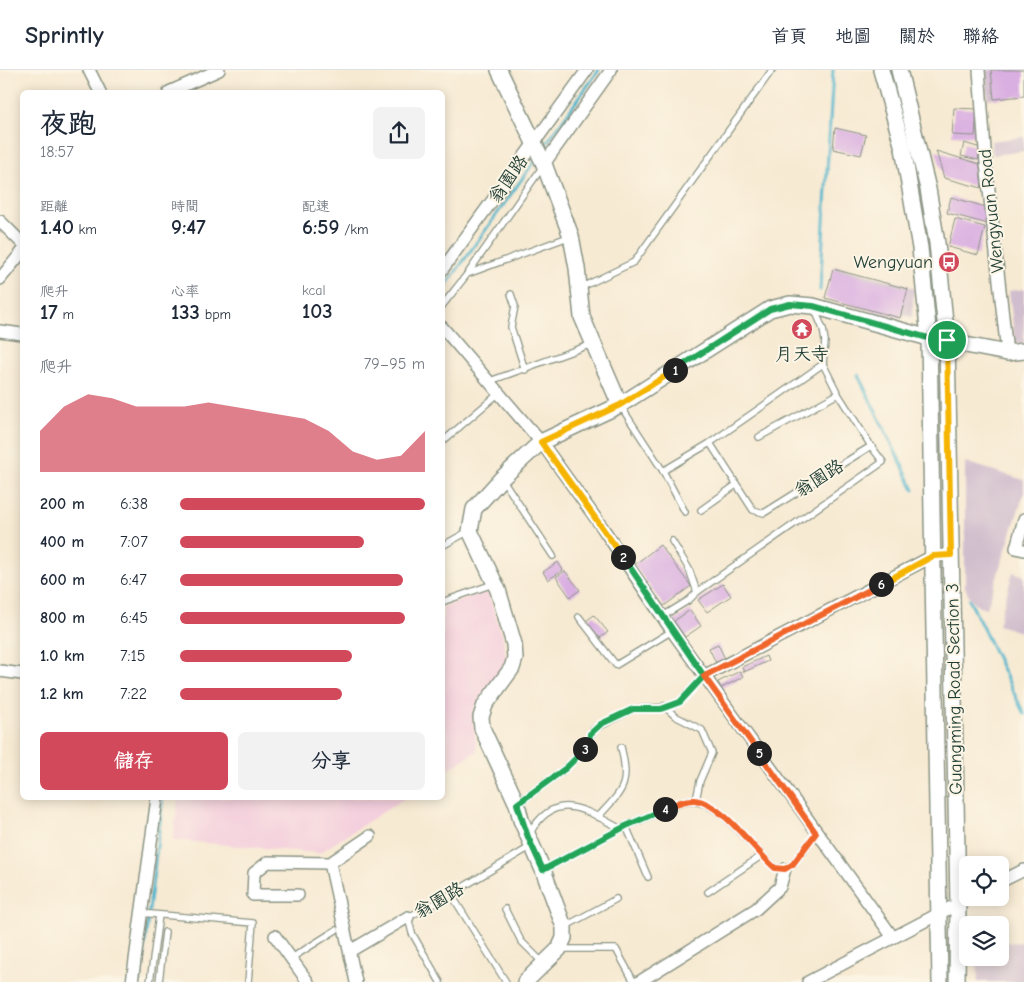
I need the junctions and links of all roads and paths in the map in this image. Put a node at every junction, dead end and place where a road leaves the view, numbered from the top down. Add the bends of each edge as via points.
1 (89, 70) edge
2 (219, 70) edge
3 (499, 70) edge
4 (587, 70) edge
5 (611, 70) edge
6 (772, 70) edge
7 (881, 70) edge
8 (898, 70) edge
9 (979, 70) edge
10 (99, 90) edge
11 (174, 90) edge
12 (533, 144) junction
13 (544, 164) junction
14 (0, 221) edge
15 (571, 236) junction
16 (20, 241) edge
17 (20, 254) edge
18 (445, 266) edge
19 (468, 274) junction
20 (0, 279) edge
21 (578, 289) junction
22 (511, 294) dead end
23 (445, 302) edge
24 (813, 306) junction
25 (445, 329) edge
26 (0, 331) edge
27 (20, 334) edge
28 (928, 338) junction
29 (947, 340) junction
30 (592, 344) junction
31 (1024, 351) edge
32 (1007, 353) junction
33 (823, 364) junction
34 (525, 370) junction
35 (490, 381) junction
36 (498, 394) junction
37 (838, 394) junction
38 (620, 405) junction
39 (758, 437) dead end
40 (445, 439) edge
41 (541, 442) junction
42 (710, 443) junction
43 (872, 446) junction
44 (663, 471) junction
45 (501, 479) junction
46 (736, 485) junction
47 (701, 510) dead end
48 (685, 512) dead end
49 (1024, 519) edge
50 (470, 531) junction
51 (672, 540) dead end
52 (445, 544) edge
53 (1024, 550) edge
54 (951, 555) junction
55 (553, 556) dead end
56 (933, 556) junction
57 (495, 584) junction
58 (697, 592) junction
59 (445, 601) edge
60 (663, 616) junction
61 (579, 617) dead end
62 (672, 631) junction
63 (0, 671) edge
64 (20, 674) edge
65 (704, 676) junction
66 (664, 706) junction
67 (620, 747) dead end
68 (156, 800) edge
69 (696, 800) junction
70 (517, 804) junction
71 (598, 817) junction
72 (624, 827) junction
73 (816, 833) junction
74 (370, 836) dead end
75 (530, 842) junction
76 (761, 856) junction
77 (962, 856) edge
78 (330, 862) junction
79 (785, 869) junction
80 (543, 870) junction
81 (1024, 870) edge
82 (648, 877) dead end
83 (1009, 878) edge
84 (708, 892) dead end
85 (451, 894) junction
86 (298, 895) dead end
87 (616, 899) dead end
88 (959, 903) edge
89 (963, 906) edge
90 (505, 909) dead end
91 (140, 913) junction
92 (159, 915) junction
93 (937, 915) junction
94 (408, 917) junction
95 (564, 927) junction
96 (336, 930) dead end
97 (165, 932) dead end
98 (275, 936) dead end
99 (892, 936) junction
100 (560, 950) junction
101 (350, 951) junction
102 (290, 960) junction
103 (545, 965) junction
104 (529, 981) edge
105 (132, 982) edge
106 (150, 982) edge
107 (159, 982) edge
108 (248, 982) edge
109 (308, 982) edge
110 (356, 982) edge
111 (440, 982) edge
112 (506, 982) edge
113 (634, 982) edge
114 (639, 982) edge
115 (808, 982) edge
116 (940, 982) edge
117 (957, 982) edge

1 - 10 street
2 - 11 street
3 - 12 street
4 - 12 street
5 - 13 street
6 - 21 lane via 634,262
7 - 28 street, Guangming Road Section 3 via 904,157 920,248
8 - 29 street, Guangming Road Section 3 via 928,189
9 - 32 street, Wengyuan Road
12 - 13 street, 翁園路
12 - 18 street, 翁園路
13 - 15 street, 翁園路
13 - 19 lane
14 - 16 street
15 - 19 lane
15 - 21 street, 翁園路
17 - 20 street
19 - 23 lane
21 - 30 street, 翁園路 via 582,317
22 - 34 lane via 515,306 511,327
24 - 28 street
24 - 33 lane via 823,329
24 - 38 street via 790,304 770,309
25 - 35 street
26 - 27 street
28 - 29 street
28 - 56 street, Guangming Road Section 3
29 - 32 street
29 - 54 street, Guangming Road Section 3
30 - 34 lane
30 - 38 street, 翁園路
31 - 32 street
33 - 37 lane
33 - 42 lane
34 - 35 lane
35 - 36 street
36 - 40 lane
36 - 41 street
37 - 39 lane
37 - 43 lane
38 - 41 street
38 - 44 lane, 翁園路
41 - 45 street
41 - 60 street
42 - 44 lane
42 - 46 lane, 翁園路
43 - 46 lane, 翁園路 via 764,513 753,510
43 - 58 lane via 883,462
44 - 48 lane, 翁園路
45 - 50 street via 474,509
45 - 55 lane
46 - 47 lane
49 - 53 street via 1016,548
50 - 52 lane
50 - 57 street
51 - 58 lane via 690,569
54 - 56 street
54 - 77 street, Guangming Road Section 3
56 - 65 street
56 - 93 street, Guangming Road Section 3
57 - 59 lane
57 - 70 street via 514,644 515,658 509,673 485,706 482,722 487,743
58 - 60 lane
60 - 62 street
61 - 62 lane via 616,665
62 - 65 street
63 - 64 street
65 - 66 lane via 680,702
65 - 73 street
66 - 69 lane via 675,716 702,730 712,753
66 - 70 lane via 661,709 633,709 601,724 593,730 586,747 566,768
67 - 71 lane via 625,778 622,790
68 - 91 street
69 - 72 lane via 679,802
69 - 76 lane via 722,814
70 - 75 street
71 - 72 lane
71 - 75 lane via 576,806 560,808 535,825
72 - 80 lane
72 - 82 lane
73 - 79 lane via 793,864
73 - 99 street
74 - 78 street
75 - 80 street
75 - 85 lane, 翁園路
76 - 79 lane via 775,868
76 - 84 lane
78 - 86 street via 268,862 254,873 253,895
78 - 101 street
79 - 114 street via 780,886 756,909
80 - 95 street
81 - 83 street
85 - 94 lane, 翁園路
85 - 112 lane
87 - 95 lane
88 - 93 street
89 - 117 street, Guangming Road Section 3
90 - 103 lane via 521,941
91 - 92 lane
91 - 105 street
92 - 106 lane
92 - 108 lane via 253,923
93 - 99 street
93 - 116 street, Guangming Road Section 3
94 - 101 street
94 - 111 lane, 翁園路 via 412,934
95 - 100 street
96 - 102 lane
97 - 107 lane
98 - 102 street
99 - 115 street
100 - 103 street
100 - 113 lane via 616,949
101 - 110 street
102 - 109 street
103 - 104 street

